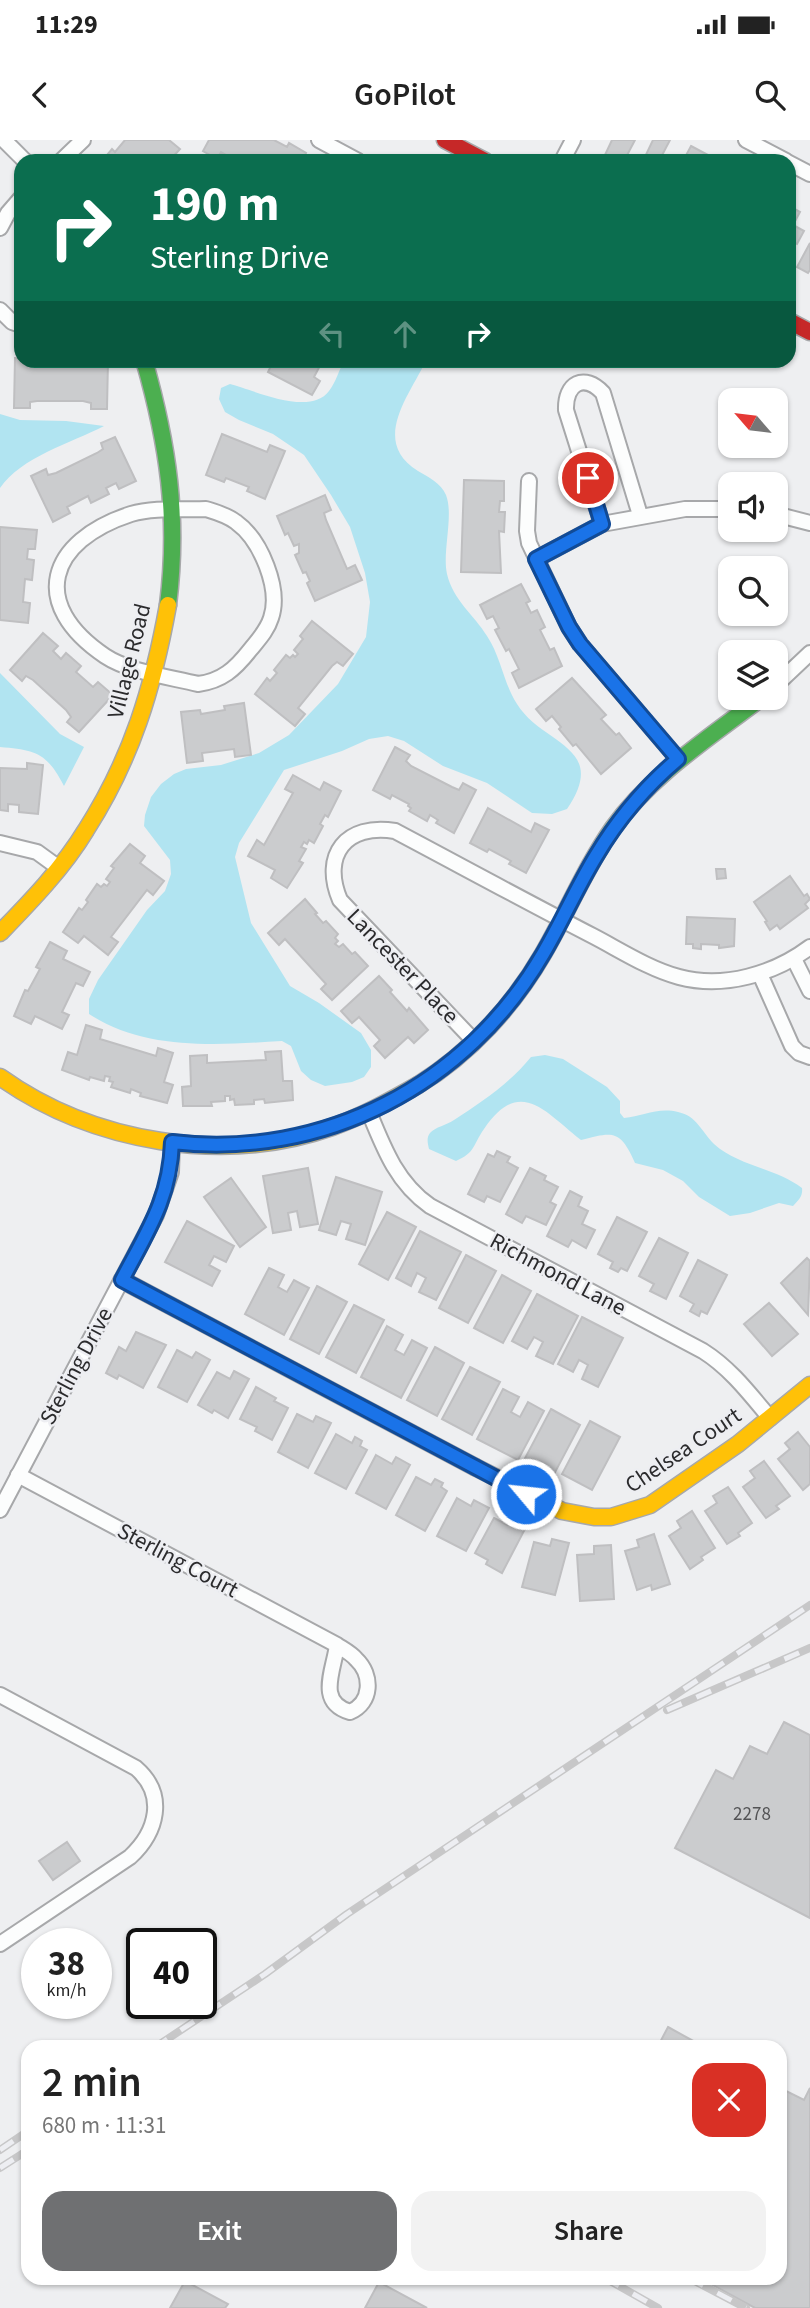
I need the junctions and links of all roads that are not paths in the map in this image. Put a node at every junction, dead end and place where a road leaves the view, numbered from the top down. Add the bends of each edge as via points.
1 (4, 140) edge
2 (83, 140) edge
3 (319, 140) edge
4 (445, 140) edge
5 (747, 140) edge
6 (18, 154) edge
7 (68, 154) edge
8 (345, 154) edge
9 (472, 154) edge
10 (773, 154) edge
11 (14, 206) edge
12 (0, 228) edge
13 (0, 310) edge
14 (14, 323) edge
15 (146, 368) edge
16 (528, 481) dead end
17 (718, 509) edge
18 (171, 511) junction
19 (640, 515) junction
20 (788, 517) edge
21 (810, 523) edge
22 (602, 524) junction
23 (536, 559) junction
24 (810, 653) edge
25 (155, 673) junction
26 (788, 674) edge
27 (745, 710) edge
28 (678, 759) junction
29 (0, 843) edge
30 (59, 868) junction
31 (562, 920) junction
32 (0, 933) edge
33 (810, 947) edge
34 (794, 959) junction
35 (760, 974) junction
36 (810, 991) edge
37 (474, 1041) junction
38 (810, 1056) edge
39 (0, 1077) edge
40 (369, 1112) junction
41 (172, 1142) junction
42 (122, 1280) junction
43 (810, 1385) edge
44 (770, 1418) junction
45 (18, 1475) junction
46 (0, 1510) edge
47 (337, 1645) dead end
48 (0, 1695) edge
49 (0, 1944) edge

1 - 6 street
2 - 7 street
3 - 8 street
4 - 9 street
5 - 10 street
11 - 12 street
13 - 14 street
15 - 18 street, Village Road via 166,451
16 - 23 street via 527,531
17 - 19 street
18 - 25 street, Village Road via 170,585
18 - 25 street via 132,514 90,531 70,550 57,579 62,613 73,628 105,656
18 - 25 street via 206,509 235,520 255,543 271,579 274,605 265,632 225,676 198,684
19 - 22 street
19 - 22 street via 603,393 597,386 581,383 569,392 566,410
20 - 21 street
22 - 23 street
23 - 28 street via 580,644
24 - 26 street
25 - 30 street, Village Road via 111,787
27 - 28 street
28 - 31 street via 614,827
29 - 30 street via 37,852
30 - 32 street, Village Road
31 - 35 street, Lancester Place via 679,977 705,981
31 - 37 street via 512,1000
31 - 37 street, Lancester Place via 395,831 365,831 344,842 332,871 340,900
33 - 34 street, Lancester Place
34 - 35 street, Lancester Place
34 - 36 street
35 - 38 street via 792,1046
37 - 40 street via 415,1088
39 - 41 street via 30,1097 80,1118
40 - 41 street via 319,1130 256,1144
40 - 44 street, Richmond Lane via 394,1169 418,1198 703,1351 736,1378
41 - 42 street, Sterling Drive via 166,1192
42 - 44 street, Chelsea Court via 541,1502 575,1515 611,1517 650,1505
42 - 45 street, Sterling Drive
43 - 44 street, Chelsea Court
45 - 46 street, Sterling Drive
45 - 47 street, Sterling Court
48 - 49 street via 136,1768 150,1784 156,1814 146,1839 130,1857

